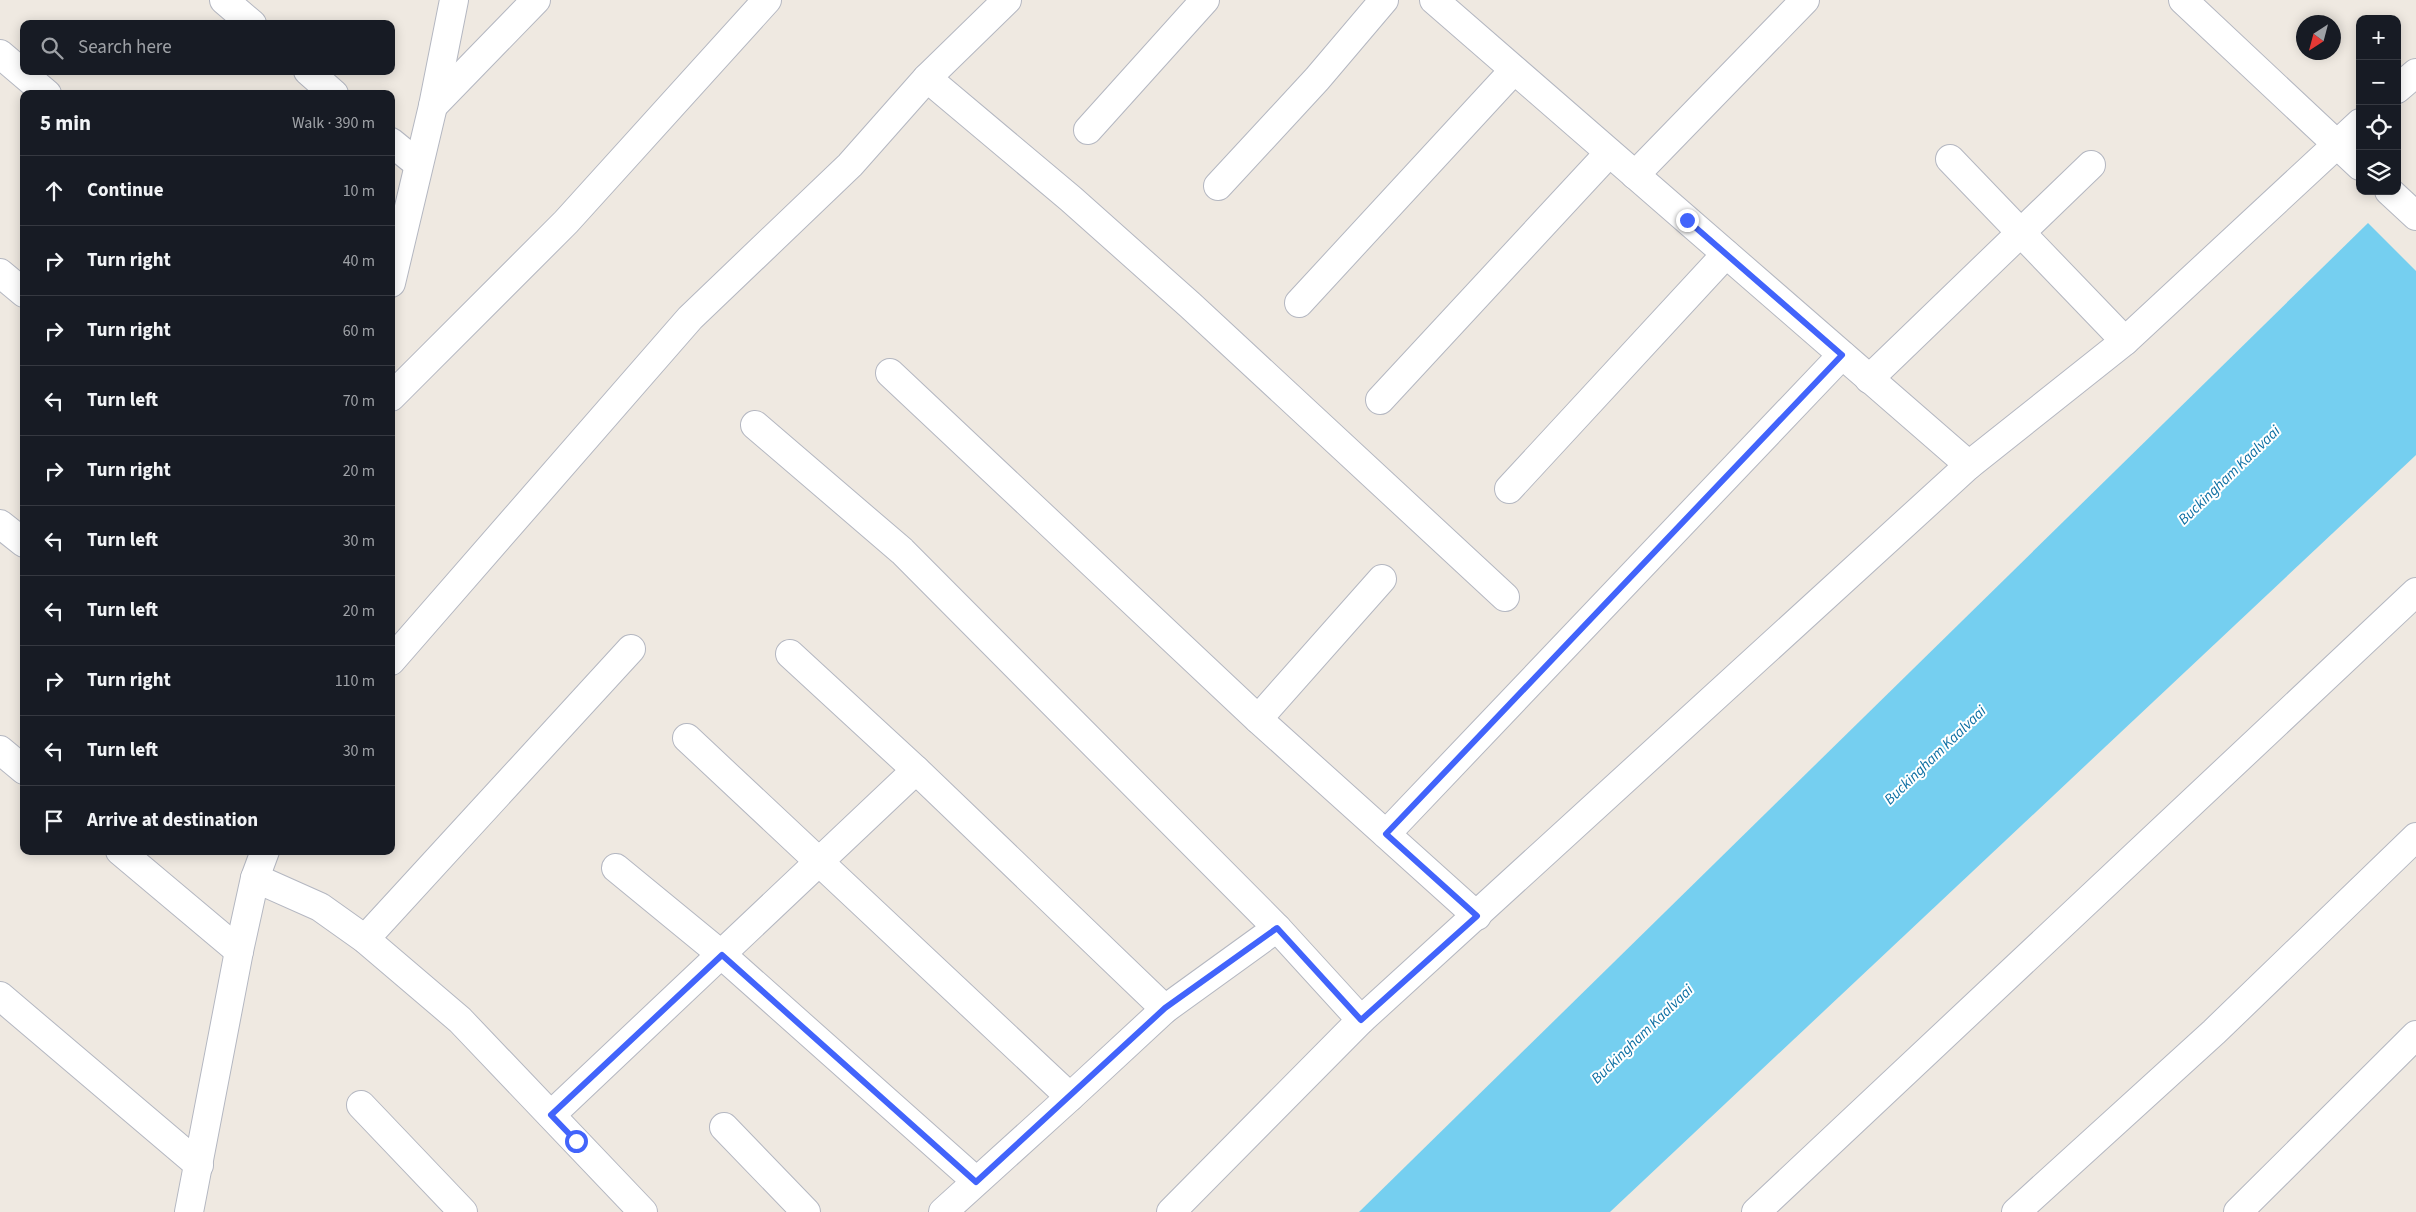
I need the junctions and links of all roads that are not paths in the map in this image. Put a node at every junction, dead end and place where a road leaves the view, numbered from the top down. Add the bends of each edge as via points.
1 (224, 0) edge
2 (454, 0) edge
3 (536, 0) edge
4 (768, 0) edge
5 (1007, 0) edge
6 (1205, 0) edge
7 (1384, 0) edge
8 (1434, 0) edge
9 (1805, 0) edge
10 (2183, 0) edge
11 (247, 20) edge
12 (0, 54) edge
13 (1514, 70) junction
14 (20, 71) edge
15 (2416, 73) edge
16 (25, 75) edge
17 (313, 75) edge
18 (927, 78) junction
19 (2401, 86) edge
20 (42, 90) edge
21 (329, 90) edge
22 (433, 106) junction
23 (2356, 127) edge
24 (1088, 130) dead end
25 (395, 145) edge
26 (2336, 145) junction
27 (1609, 153) junction
28 (1950, 159) dead end
29 (2356, 162) edge
30 (418, 164) junction
31 (2091, 165) dead end
32 (1635, 175) junction
33 (1218, 186) dead end
34 (2021, 233) junction
35 (1726, 254) junction
36 (395, 265) edge
37 (0, 273) edge
38 (20, 290) edge
39 (1299, 303) dead end
40 (2124, 341) junction
41 (1842, 355) junction
42 (890, 373) dead end
43 (1869, 379) junction
44 (395, 393) edge
45 (1380, 400) dead end
46 (755, 424) dead end
47 (1969, 465) junction
48 (1509, 489) dead end
49 (0, 524) edge
50 (20, 540) edge
51 (1382, 579) dead end
52 (2416, 592) edge
53 (1505, 597) dead end
54 (631, 649) dead end
55 (790, 654) dead end
56 (395, 656) edge
57 (1258, 719) junction
58 (687, 738) dead end
59 (0, 750) edge
60 (20, 767) edge
61 (916, 770) junction
62 (1386, 834) junction
63 (2416, 837) edge
64 (125, 855) edge
65 (264, 855) edge
66 (819, 860) junction
67 (616, 868) dead end
68 (255, 878) junction
69 (1477, 916) junction
70 (1277, 928) junction
71 (364, 939) junction
72 (239, 951) junction
73 (722, 955) junction
74 (0, 996) edge
75 (1165, 1008) junction
76 (1361, 1020) junction
77 (2416, 1035) edge
78 (1070, 1097) junction
79 (362, 1105) dead end
80 (551, 1115) junction
81 (724, 1127) dead end
82 (198, 1164) junction
83 (976, 1182) junction
84 (190, 1212) edge
85 (464, 1212) edge
86 (644, 1212) edge
87 (806, 1212) edge
88 (943, 1212) edge
89 (1171, 1212) edge
90 (1756, 1212) edge
91 (2016, 1212) edge
92 (2238, 1212) edge

1 - 11 street
2 - 22 street
3 - 22 street
4 - 44 street via 566,222
5 - 18 street
6 - 24 street
7 - 33 street via 1317,79
8 - 13 street
9 - 32 street
10 - 26 street
12 - 14 street
13 - 27 street
13 - 39 street
15 - 19 street
16 - 20 street
17 - 21 street
18 - 53 street via 1183,298
18 - 56 street via 850,166 690,318
22 - 30 street
23 - 26 street
25 - 30 street
26 - 29 street
26 - 40 street
27 - 32 street
27 - 45 street
28 - 34 street
30 - 36 street
31 - 34 street
32 - 35 street
34 - 40 street
34 - 43 street
35 - 41 street
35 - 48 street
37 - 38 street
40 - 47 street
41 - 43 street
41 - 62 street
42 - 57 street
43 - 47 street
46 - 70 street via 902,551
47 - 69 street
49 - 50 street
51 - 57 street
52 - 90 street
54 - 71 street
55 - 61 street
57 - 62 street
58 - 66 street
59 - 60 street
61 - 66 street
61 - 75 street
62 - 69 street
63 - 91 street via 2214,1032
64 - 72 street
65 - 68 street
66 - 73 street
66 - 78 street
67 - 73 street
68 - 71 street via 320,907
68 - 72 street
69 - 76 street
70 - 75 street
70 - 76 street
71 - 80 street via 465,1025
72 - 82 street
73 - 80 street
73 - 83 street
74 - 82 street
75 - 78 street
76 - 89 street
77 - 92 street
78 - 83 street
79 - 85 street
80 - 86 street
81 - 87 street
82 - 84 street
83 - 88 street

